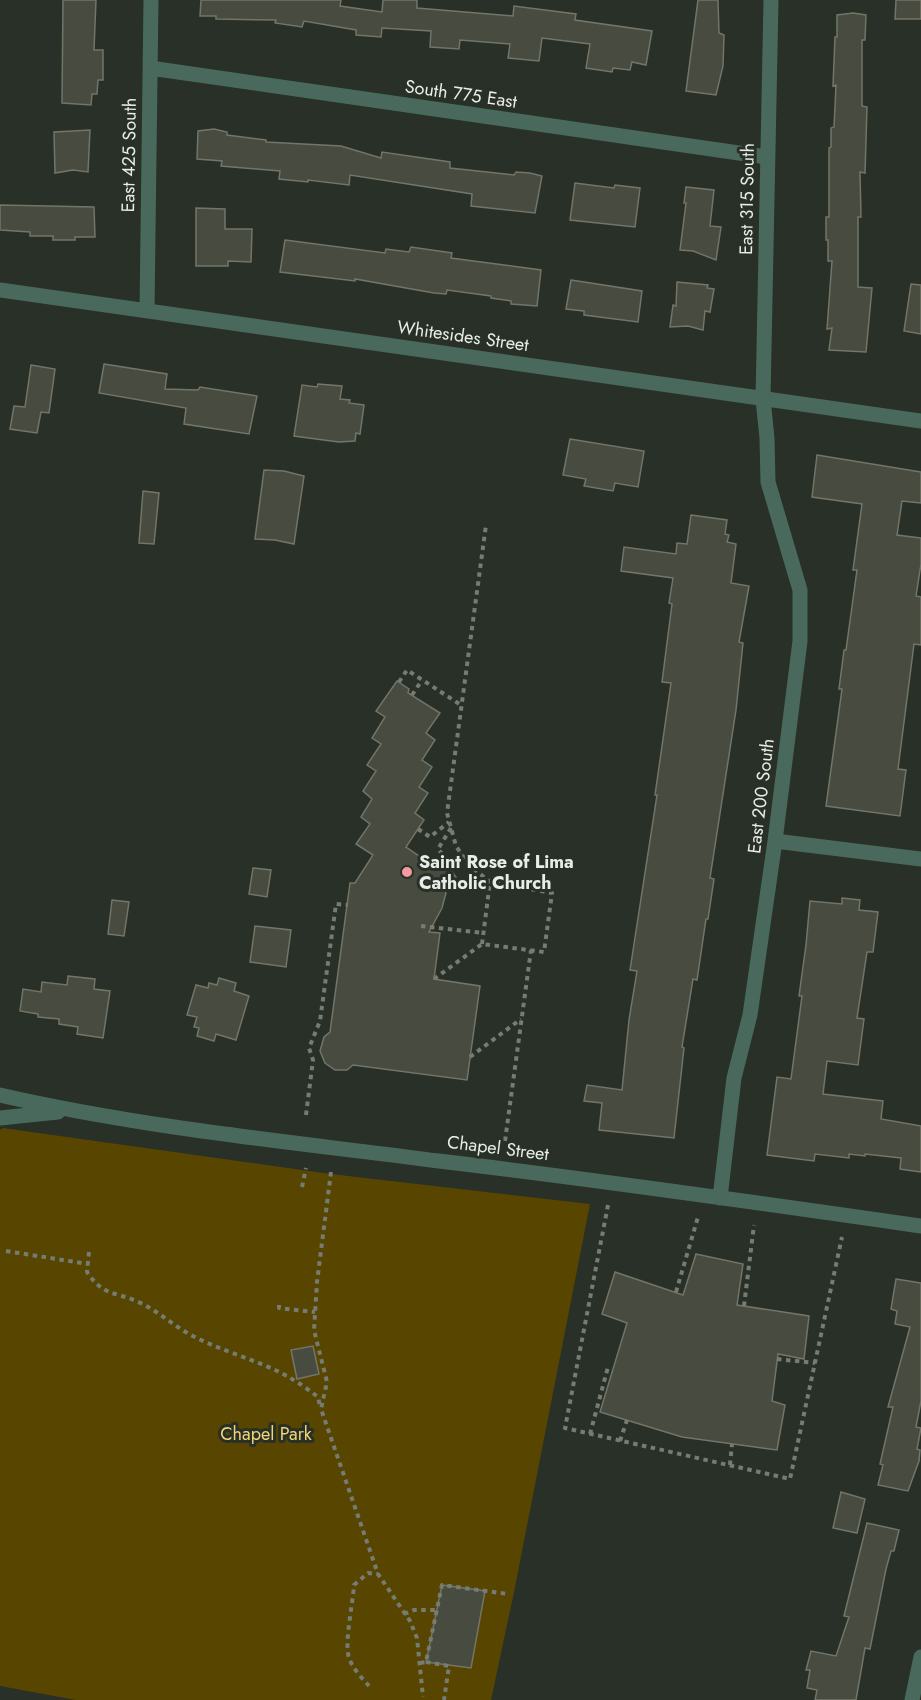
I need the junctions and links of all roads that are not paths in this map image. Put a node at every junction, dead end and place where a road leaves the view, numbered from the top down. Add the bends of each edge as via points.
1 (151, 0) edge
2 (771, 0) edge
3 (150, 68) junction
4 (767, 157) junction
5 (0, 290) edge
6 (147, 311) junction
7 (763, 399) junction
8 (921, 421) edge
9 (775, 841) junction
10 (921, 859) edge
11 (0, 1095) edge
12 (70, 1111) junction
13 (0, 1118) edge
14 (720, 1198) junction
15 (921, 1226) edge
16 (921, 1656) edge
17 (912, 1700) edge

1 - 3 street, East 425 South
2 - 4 street, East 315 South
3 - 4 street, South 775 East
3 - 6 street, East 425 South
4 - 7 street, East 315 South
5 - 6 street, Whitesides Street
6 - 7 street, Whitesides Street
7 - 8 street, Whitesides Street
7 - 9 street, East 200 South via 768,482 800,590 800,641
9 - 10 street
9 - 14 street, East 200 South via 750,1015 734,1078
11 - 12 street, Chapel Street
12 - 13 street, Chapel Street
12 - 14 street, Chapel Street
14 - 15 street, Chapel Street
16 - 17 street

